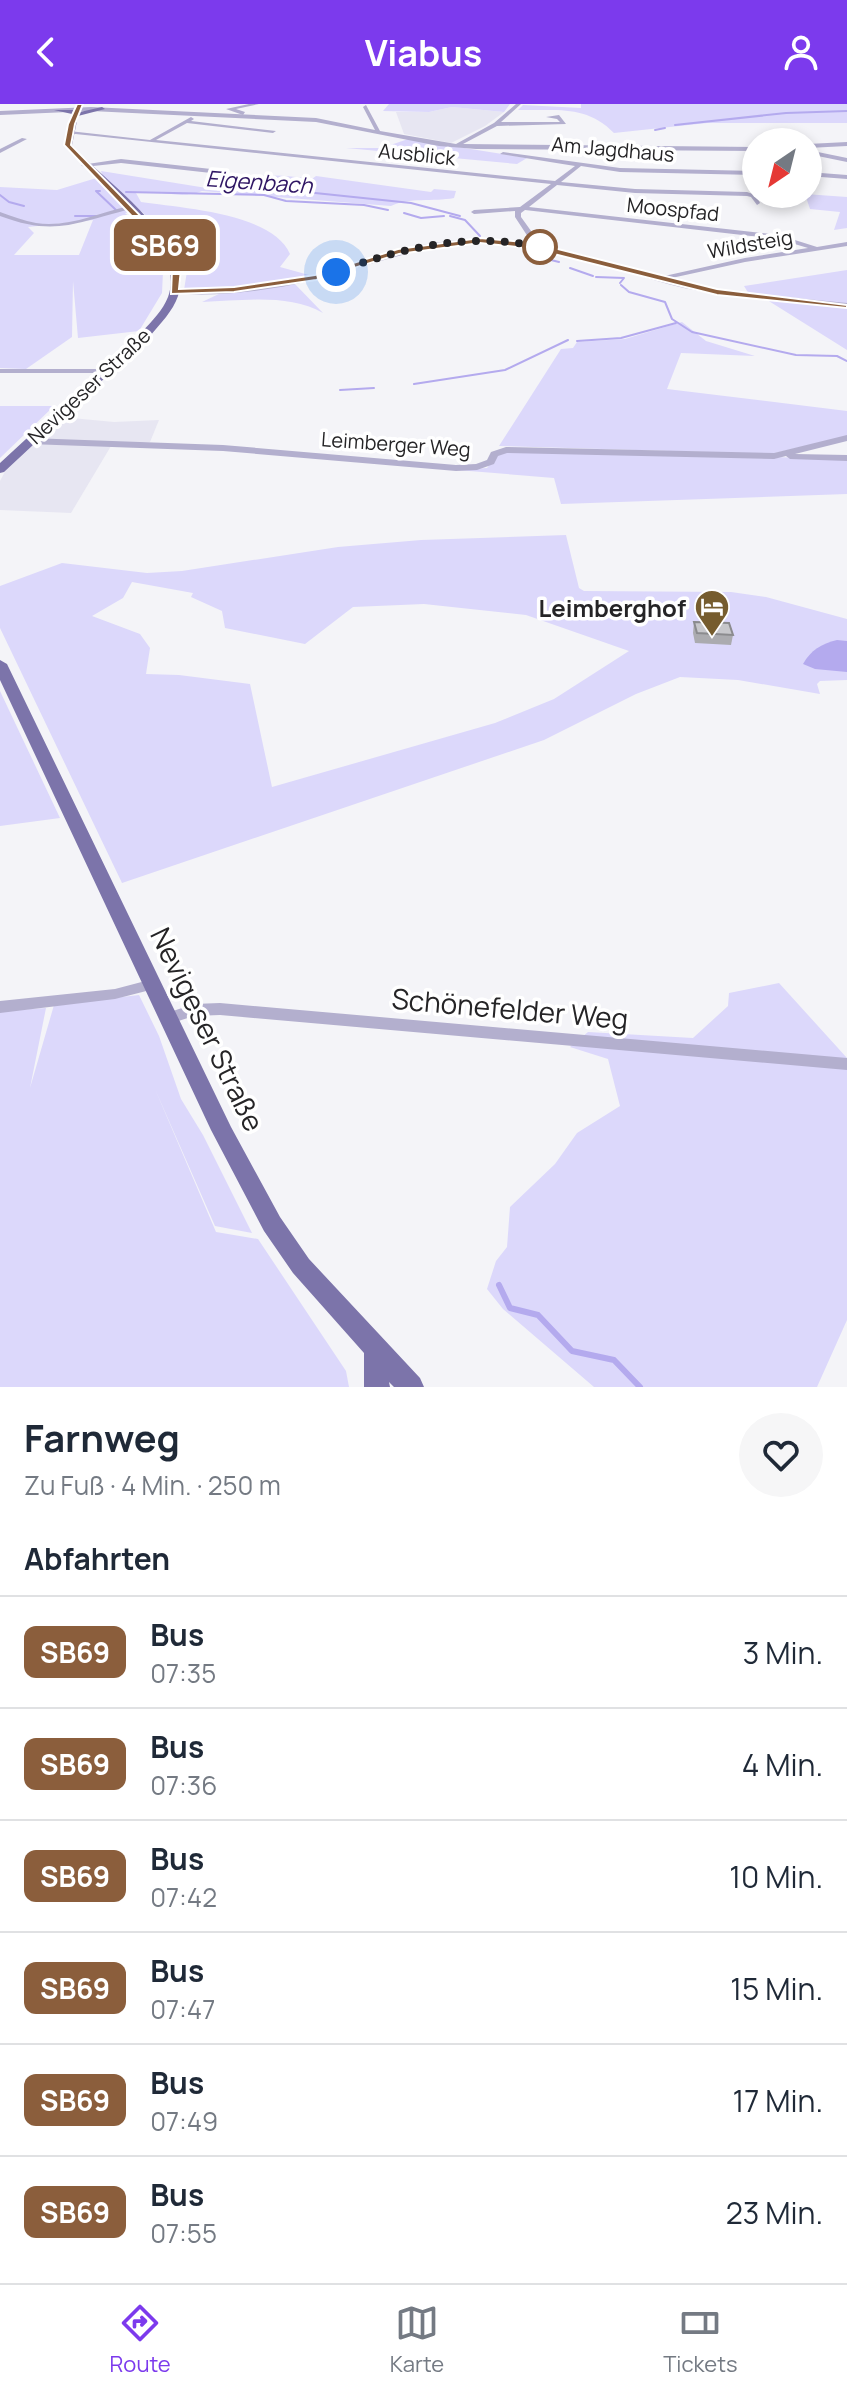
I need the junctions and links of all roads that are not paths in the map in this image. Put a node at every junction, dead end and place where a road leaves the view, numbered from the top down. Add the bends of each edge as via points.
1 (1, 104) edge
2 (257, 104) edge
3 (519, 104) edge
4 (366, 107) dead end
5 (78, 108) edge
6 (102, 109) junction
7 (57, 110) joint
8 (291, 111) dead end
9 (13, 112) junction
10 (0, 113) edge
11 (349, 113) dead end
12 (197, 115) junction
13 (549, 117) dead end
14 (263, 119) junction
15 (316, 120) junction
16 (187, 122) junction
17 (496, 124) junction
18 (563, 124) junction
19 (354, 126) junction
20 (378, 130) junction
21 (568, 130) dead end
22 (273, 131) dead end
23 (69, 133) junction
24 (24, 139) dead end
25 (149, 141) junction
26 (847, 144) edge
27 (456, 146) junction
28 (474, 147) junction
29 (822, 147) edge
30 (579, 148) junction
31 (742, 149) edge
32 (0, 151) edge
33 (822, 153) edge
34 (847, 160) edge
35 (581, 164) junction
36 (84, 165) junction
37 (220, 172) dead end
38 (742, 173) edge
39 (822, 175) edge
40 (847, 177) edge
41 (557, 183) junction
42 (742, 194) edge
43 (129, 208) junction
44 (523, 209) junction
45 (474, 212) dead end
46 (0, 214) edge
47 (847, 244) edge
48 (534, 246) junction
49 (818, 249) junction
50 (660, 279) junction
51 (175, 292) junction
52 (847, 305) edge
53 (0, 371) edge
54 (106, 371) junction
55 (847, 438) edge
56 (29, 441) junction
57 (774, 456) junction
58 (847, 458) edge
59 (0, 469) edge
60 (0, 664) edge
61 (153, 984) junction
62 (0, 1007) edge
63 (169, 1018) junction
64 (847, 1064) edge
65 (376, 1351) junction
66 (377, 1387) edge
67 (411, 1387) edge

1 - 9 street
2 - 14 street via 229,109
3 - 17 street
4 - 20 street
5 - 6 main road
5 - 6 main road
5 - 7 main road
5 - 23 main road
6 - 12 street, Am Jagdhaus
7 - 9 street
8 - 15 street, Am Jagdhaus via 325,114
9 - 10 street
11 - 19 street
12 - 14 street, Am Jagdhaus
12 - 16 street
13 - 18 street via 559,117
14 - 15 street, Am Jagdhaus
15 - 19 street, Am Jagdhaus
16 - 22 street
16 - 25 street
17 - 18 street
17 - 27 street
18 - 21 street
19 - 20 street, Am Jagdhaus
20 - 27 street, Am Jagdhaus
23 - 25 street, Ausblick
23 - 36 main road via 68,145
24 - 32 street
25 - 41 street, Ausblick
26 - 29 street
27 - 28 street, Am Jagdhaus
28 - 30 street
28 - 35 street, Am Jagdhaus
30 - 31 street
30 - 35 street
33 - 34 street
35 - 38 street, Am Jagdhaus
35 - 41 street
36 - 37 street via 121,161
36 - 43 main road
39 - 40 street
41 - 42 street, Ausblick
41 - 44 street
43 - 46 street via 84,222 38,227
43 - 51 main road via 170,251
44 - 45 street, Moospfad
44 - 48 street via 518,217
44 - 49 street, Moospfad via 779,237
47 - 49 street, Wildsteig
48 - 50 street
48 - 51 street via 446,243 388,254 316,277 234,290
49 - 50 street, Wildsteig
50 - 52 street via 717,292
51 - 54 main road, Nevigeser Straße via 164,314
53 - 54 street
54 - 56 main road, Nevigeser Straße
55 - 57 street, Leimberger Weg
56 - 57 street, Leimberger Weg via 223,448 456,468 484,465 506,450
56 - 59 main road, Nevigeser Straße
57 - 58 street
60 - 61 main road, Nevigeser Straße
61 - 62 street via 115,994
61 - 63 main road, Nevigeser Straße
63 - 64 street, Schönefelder Weg via 220,1009
63 - 65 main road, Nevigeser Straße via 272,1224 301,1266
65 - 66 main road
65 - 67 main road, Nevigeser Straße

